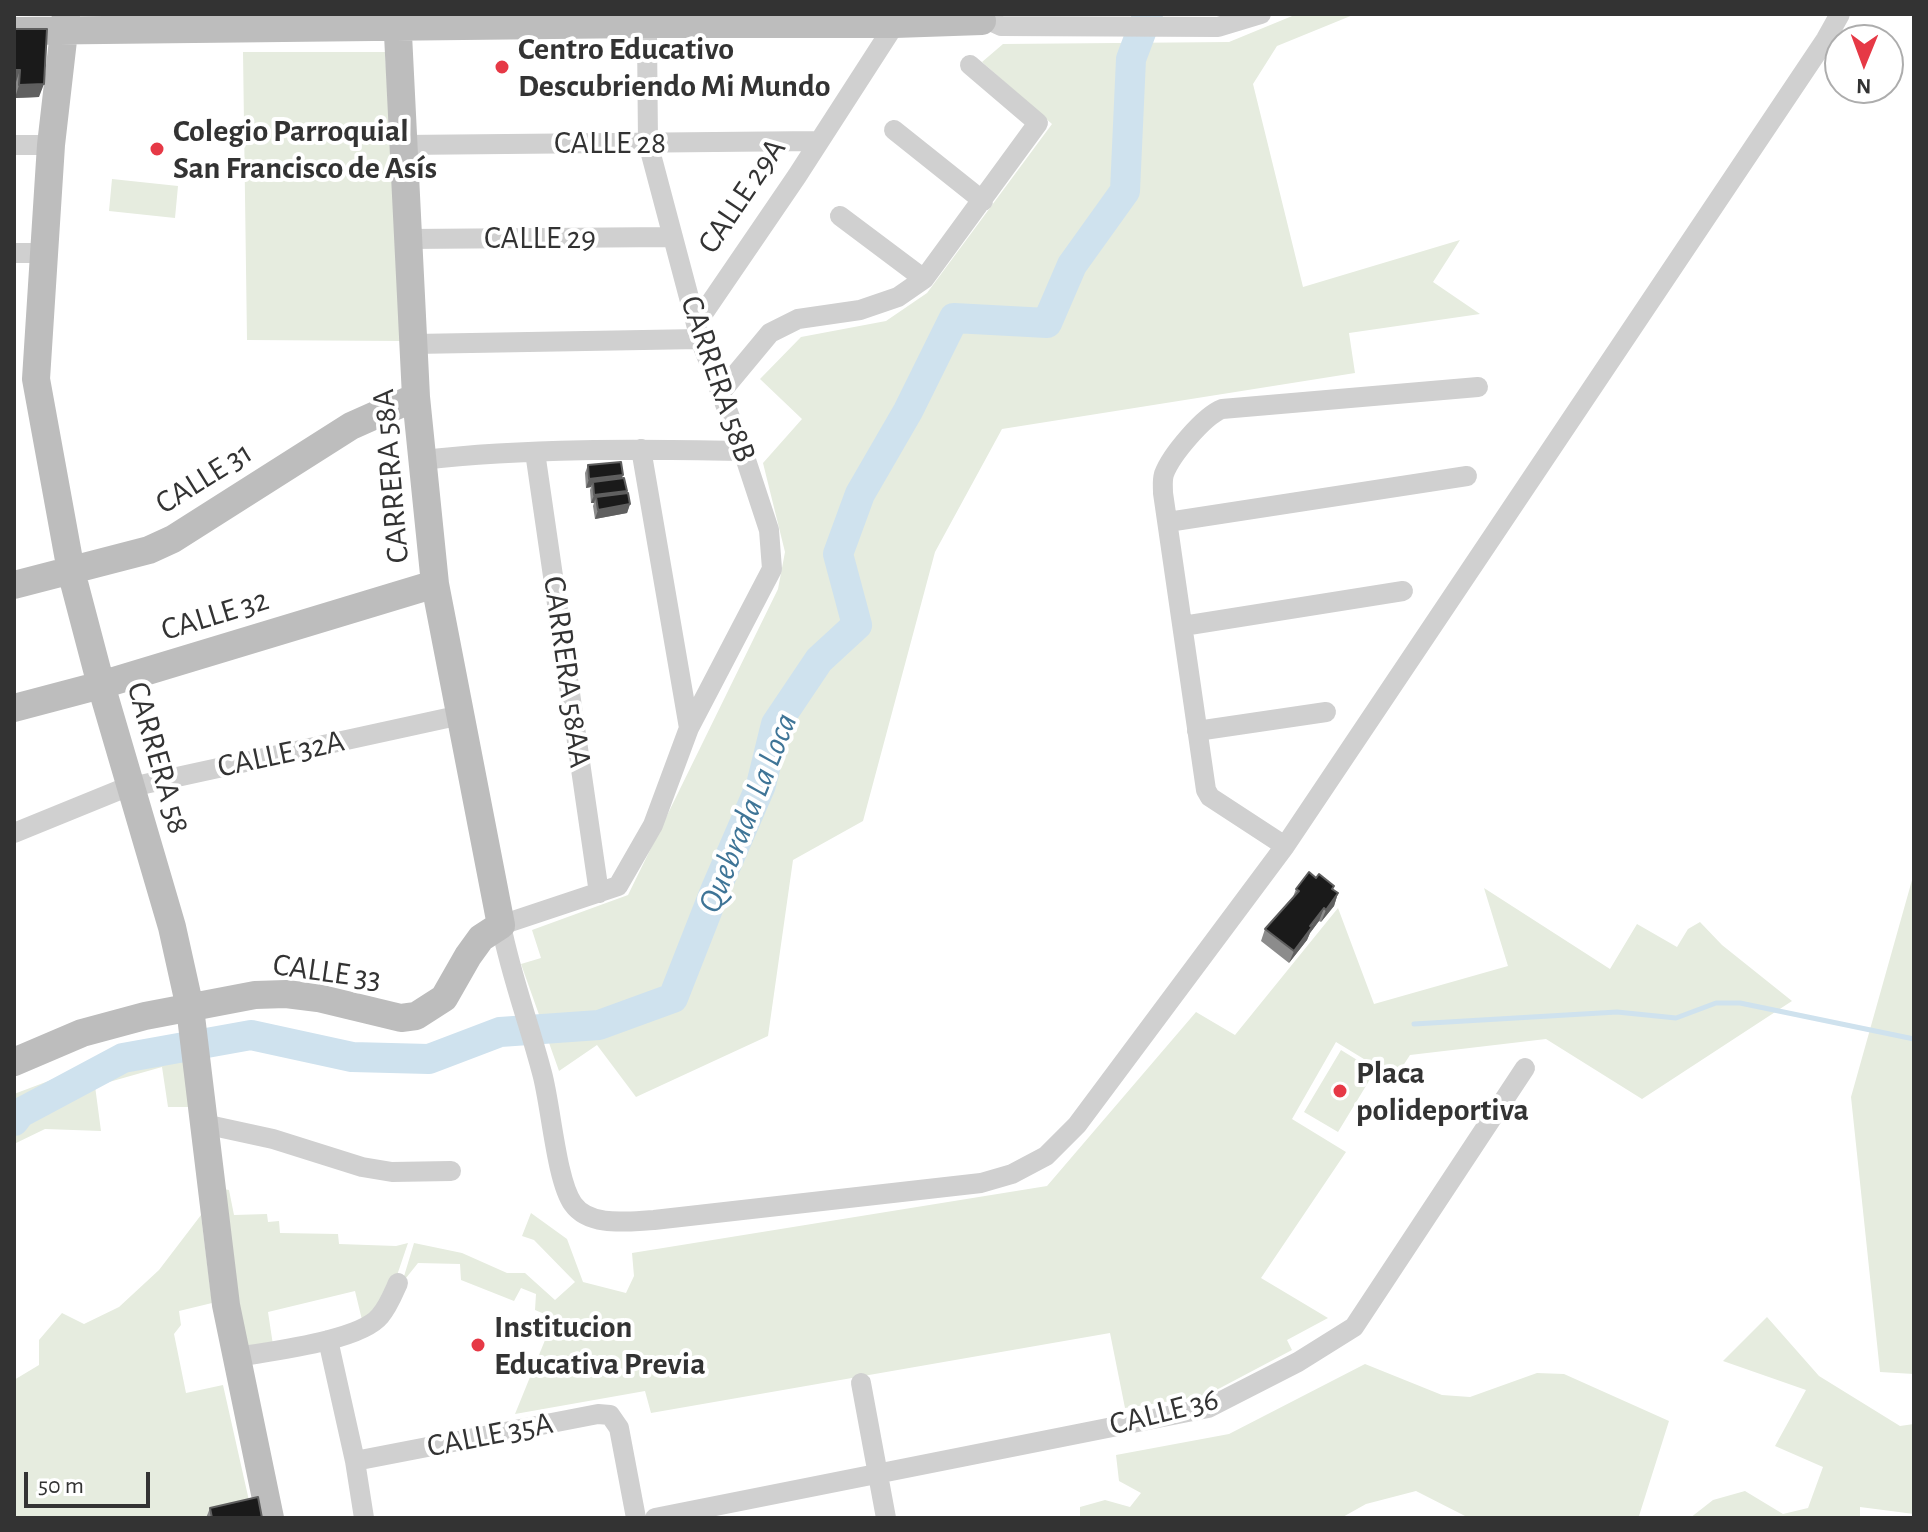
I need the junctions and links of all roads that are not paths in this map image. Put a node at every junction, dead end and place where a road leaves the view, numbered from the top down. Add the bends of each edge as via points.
1 (1261, 14) edge
2 (1840, 14) edge
3 (984, 17) edge
4 (641, 19) edge
5 (397, 20) edge
6 (1033, 20) edge
7 (64, 22) edge
8 (895, 24) junction
9 (14, 31) edge
10 (970, 65) dead end
11 (894, 130) dead end
12 (819, 141) junction
13 (648, 143) junction
14 (14, 145) edge
15 (51, 145) junction
16 (402, 145) junction
17 (983, 201) junction
18 (840, 216) dead end
19 (673, 237) junction
20 (407, 239) junction
21 (14, 253) edge
22 (43, 253) junction
23 (924, 279) junction
24 (698, 331) junction
25 (414, 344) junction
26 (25, 379) edge
27 (1478, 387) dead end
28 (721, 392) junction
29 (416, 397) junction
30 (641, 449) junction
31 (743, 451) junction
32 (535, 452) junction
33 (422, 460) junction
34 (1467, 476) dead end
35 (1168, 522) junction
36 (71, 571) junction
37 (435, 584) junction
38 (14, 585) edge
39 (1403, 591) dead end
40 (1183, 626) junction
41 (101, 685) junction
42 (14, 708) edge
43 (1326, 712) dead end
44 (461, 715) junction
45 (689, 728) junction
46 (1197, 731) junction
47 (131, 788) junction
48 (14, 833) edge
49 (1285, 846) junction
50 (599, 893) junction
51 (501, 925) junction
52 (190, 1008) junction
53 (14, 1062) edge
54 (1525, 1068) dead end
55 (204, 1124) junction
56 (451, 1171) dead end
57 (398, 1283) dead end
58 (328, 1340) junction
59 (237, 1357) junction
60 (861, 1383) dead end
61 (355, 1461) junction
62 (877, 1472) junction
63 (270, 1518) edge
64 (364, 1518) edge
65 (636, 1518) edge
66 (655, 1518) edge
67 (886, 1518) edge

1 - 6 street via 1218,27 1064,26
2 - 49 street
3 - 6 street via 1001,26
3 - 8 main road
4 - 5 main road
4 - 8 main road
4 - 13 street, CARRERA 58B via 647,34
5 - 7 main road
5 - 16 main road, CARRERA 58A
7 - 9 main road
7 - 15 main road, CARRERA 58
8 - 12 street, CALLE 29A
10 - 17 street via 1038,123
11 - 17 street
12 - 13 street, CALLE 28
12 - 24 street, CALLE 29A
13 - 16 street, CALLE 28
13 - 19 street, CARRERA 58B
14 - 15 street
15 - 22 main road, CARRERA 58
16 - 20 main road, CARRERA 58A
17 - 23 street
18 - 23 street
19 - 20 street, CALLE 29
19 - 24 street, CARRERA 58B
20 - 25 main road, CARRERA 58A
21 - 22 street
22 - 26 main road, CARRERA 58
23 - 28 street via 898,297 860,310 798,319 770,333
24 - 25 street
24 - 28 street, CARRERA 58B
25 - 29 main road, CARRERA 58A
26 - 36 main road, CARRERA 58
27 - 35 street via 1211,413 1162,479
28 - 31 street, CARRERA 58B
29 - 33 main road, CARRERA 58A
29 - 36 main road, CALLE 31 via 351,426 173,539
30 - 31 street
30 - 32 street
30 - 45 street
31 - 45 street, CARRERA 58B via 769,530 772,569
32 - 33 street
32 - 50 street, CARRERA 58AA
33 - 37 main road, CARRERA 58A
34 - 35 street
35 - 40 street
36 - 38 main road, CALLE 31
36 - 41 main road, CARRERA 58
37 - 41 main road, CALLE 32
37 - 44 main road, CARRERA 58A
39 - 40 street
40 - 46 street
41 - 42 main road, CALLE 32
41 - 47 main road, CARRERA 58
43 - 46 street
44 - 47 street, CALLE 32A
44 - 51 main road, CARRERA 58A
45 - 50 street, CARRERA 58B via 653,825 630,869 618,886
46 - 49 street via 1210,797
47 - 48 street, CALLE 32A
47 - 52 main road, CARRERA 58
49 - 51 street via 1077,1125 1046,1156 981,1183 654,1220 610,1222 574,1206 565,1188 542,1073
50 - 51 street, CARRERA 58B
51 - 52 main road, CALLE 33 via 481,938 444,998 416,1016 401,1018 286,994
52 - 53 main road, CALLE 33 via 82,1033
52 - 55 main road, CARRERA 58
54 - 62 street, CALLE 36 via 1363,1314 1343,1334 1208,1408
55 - 56 street via 362,1167
55 - 59 main road, CARRERA 58
57 - 58 street via 379,1318 368,1327
58 - 59 street
58 - 61 street
59 - 63 main road, CARRERA 58
60 - 62 street
61 - 64 street
61 - 65 street, CALLE 35A via 610,1415 619,1428
62 - 66 street, CALLE 36
62 - 67 street

